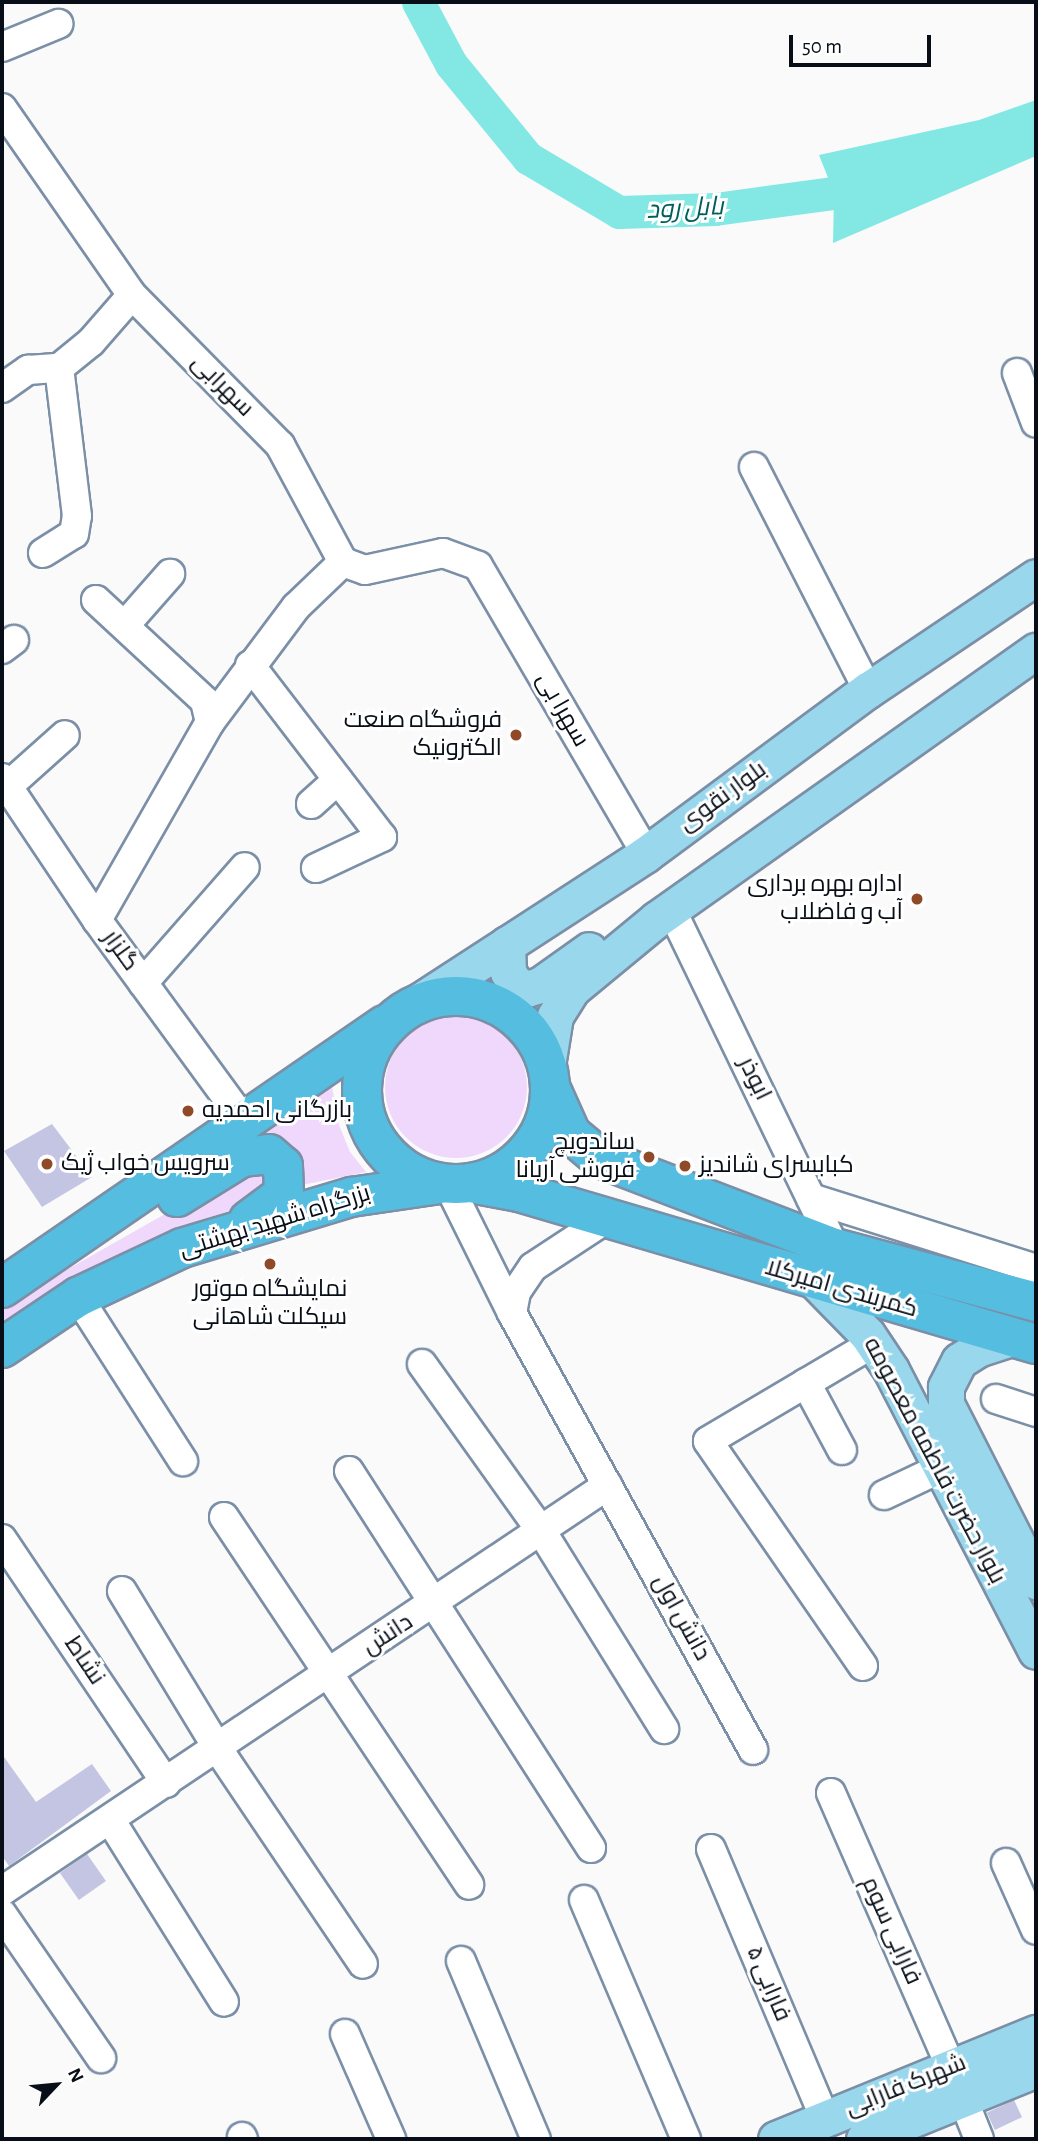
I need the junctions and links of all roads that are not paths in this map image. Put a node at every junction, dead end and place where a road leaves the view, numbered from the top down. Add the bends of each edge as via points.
1 (58, 24) dead end
2 (2, 47) edge
3 (2, 108) edge
4 (132, 295) junction
5 (59, 368) junction
6 (1017, 373) dead end
7 (2, 388) edge
8 (1036, 423) edge
9 (754, 467) dead end
10 (43, 553) dead end
11 (343, 562) junction
12 (170, 574) dead end
13 (1036, 577) edge
14 (96, 600) dead end
15 (126, 624) junction
16 (1036, 651) edge
17 (250, 665) junction
18 (868, 690) junction
19 (210, 722) junction
20 (65, 735) dead end
21 (338, 780) junction
22 (5, 782) edge
23 (311, 804) dead end
24 (646, 854) junction
25 (246, 867) dead end
26 (316, 868) dead end
27 (665, 915) junction
28 (97, 920) junction
29 (507, 944) junction
30 (143, 983) junction
31 (406, 1010) junction
32 (549, 1076) junction
33 (244, 1121) junction
34 (662, 1182) junction
35 (459, 1184) junction
36 (811, 1198) junction
37 (606, 1219) junction
38 (647, 1232) junction
39 (225, 1233) junction
40 (835, 1248) junction
41 (816, 1282) junction
42 (1029, 1283) edge
43 (7, 1284) edge
44 (78, 1297) junction
45 (512, 1313) junction
46 (1025, 1341) edge
47 (874, 1343) junction
48 (2, 1348) edge
49 (422, 1364) dead end
50 (806, 1383) junction
51 (996, 1399) dead end
52 (1036, 1412) edge
53 (842, 1450) dead end
54 (183, 1461) dead end
55 (941, 1468) junction
56 (349, 1471) dead end
57 (608, 1485) junction
58 (884, 1495) dead end
59 (224, 1517) dead end
60 (542, 1532) junction
61 (2, 1539) edge
62 (1036, 1581) edge
63 (122, 1591) dead end
64 (433, 1605) junction
65 (1036, 1651) edge
66 (863, 1666) dead end
67 (327, 1675) junction
68 (664, 1729) dead end
69 (218, 1749) junction
70 (754, 1750) dead end
71 (166, 1783) junction
72 (831, 1793) dead end
73 (111, 1821) junction
74 (591, 1849) dead end
75 (710, 1849) dead end
76 (1006, 1863) dead end
77 (469, 1885) dead end
78 (2, 1891) edge
79 (584, 1900) dead end
80 (2, 1914) edge
81 (1036, 1930) edge
82 (461, 1961) dead end
83 (363, 1964) dead end
84 (224, 2002) dead end
85 (1036, 2033) edge
86 (345, 2034) dead end
87 (102, 2058) dead end
88 (1036, 2069) edge
89 (957, 2083) junction
90 (825, 2119) junction
91 (391, 2139) edge
92 (536, 2139) edge
93 (687, 2139) edge
94 (776, 2139) edge
95 (864, 2139) edge
96 (979, 2139) edge

1 - 2 street
3 - 4 street, سهرابی
4 - 5 street via 91,342
4 - 11 street, سهرابی via 280,444
5 - 7 street via 28,370
5 - 10 street via 77,516 75,534
6 - 8 street
9 - 18 street
11 - 17 street via 296,607
11 - 24 street, سهرا بی via 365,570 443,553 478,566
12 - 15 street
13 - 18 main road, بلوار نقوی
14 - 15 street
15 - 19 street via 205,701
16 - 27 main road
17 - 19 street
17 - 21 street
18 - 24 main road, بلوار نقوی
19 - 28 street
20 - 22 street
21 - 23 street
21 - 26 street via 382,837
22 - 28 street, گلزار
24 - 29 main road, بلوار نقوی
25 - 30 street
27 - 29 main road via 625,924 540,985 526,989 514,983 508,972
27 - 32 main road via 572,989 555,1016
27 - 36 street, ابوذر
28 - 30 street, گلزار
29 - 31 main road, بلوار نقوی
30 - 33 street, گلزار
31 - 32 highway via 447,995 491,1002 526,1027
31 - 33 highway
31 - 35 highway via 388,1024 369,1054 362,1088 365,1111 386,1153 425,1179
32 - 34 highway, کمربندی امیرکلا via 564,1123 579,1144 600,1158
32 - 35 highway via 548,1110 530,1149 514,1164
33 - 43 highway
34 - 38 highway via 648,1184 634,1199 632,1211
34 - 40 highway, کمربندی امیرکلا
35 - 37 highway, کمربندی امیرکلا via 519,1192
35 - 39 highway, بزرگراه شهید بهشتی via 376,1191
35 - 45 street
36 - 40 street, ابوذر
36 - 42 street
37 - 38 highway, کمربندی امیرکلا
37 - 45 street via 533,1267 516,1292
38 - 41 highway, کمربندی امیرکلا
39 - 43 highway via 259,1215 284,1194 283,1166 269,1154 242,1157 143,1218
39 - 44 highway, بزرگراه شهید بهشتی
40 - 42 highway, کمربندی امیرکلا
41 - 46 highway, کمربندی امیرکلا
41 - 47 main road, بلوار حضرت فاطمه معصومه
44 - 48 highway, بزرگراه شهید بهشتی
44 - 54 street
45 - 57 street
46 - 62 main road, بلوار حضرت فاطمه معصومه via 978,1349 959,1361 945,1395 948,1412
47 - 50 street
47 - 55 main road, بلوار حضرت فاطمه معصومه
49 - 60 street
50 - 53 street
50 - 66 street via 708,1441
51 - 52 street
55 - 58 street
55 - 65 main road, بلوار حضرت فاطمه معصومه
56 - 64 street
57 - 60 street, دانش
57 - 70 street, دانش اول
59 - 67 street
60 - 64 street, دانش
60 - 68 street
61 - 71 street, نشاط
63 - 69 street
64 - 67 street, دانش
64 - 74 street
67 - 69 street, دانش
67 - 77 street
69 - 71 street, دانش
69 - 83 street
71 - 73 street, دانش
72 - 89 street, فارابی سوم
73 - 78 street, دانش
73 - 84 street
75 - 90 street, فارابی ۵
76 - 81 street
79 - 93 street
80 - 87 street
82 - 92 street
85 - 89 main road, شهرک فارابی
86 - 91 street
88 - 89 main road, شهرک فارابی
89 - 90 main road, شهرک فارابی
89 - 95 main road, شهرک فارابی
89 - 96 street, فارابی سوم
90 - 94 main road, شهرک فارابی

